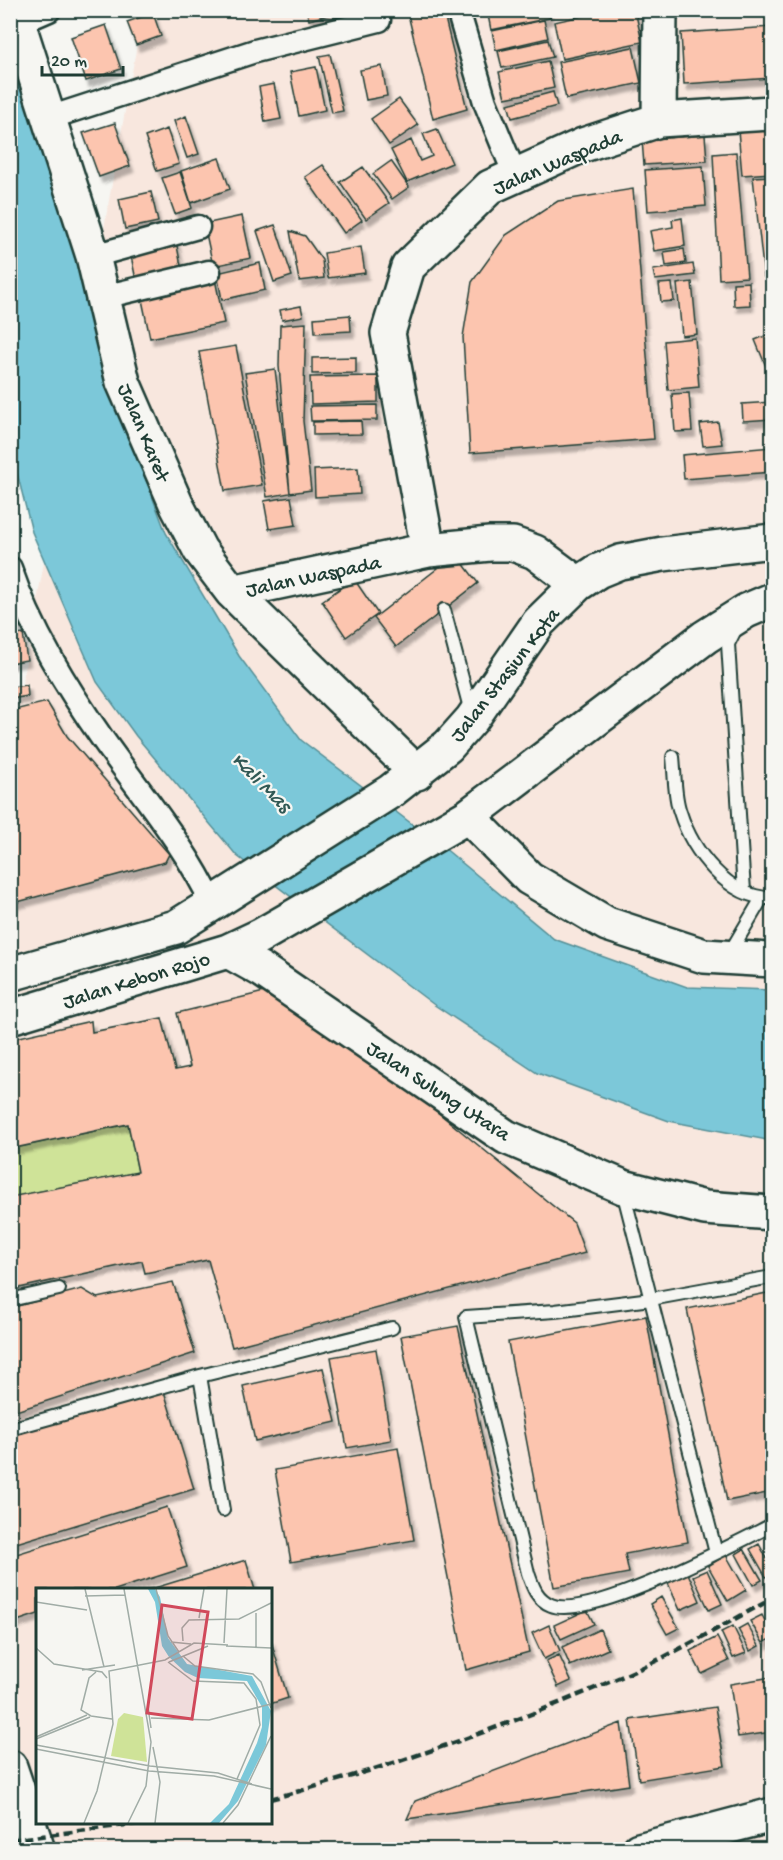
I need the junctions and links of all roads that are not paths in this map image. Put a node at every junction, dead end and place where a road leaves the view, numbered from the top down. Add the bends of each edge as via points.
1 (49, 10) edge
2 (458, 10) edge
3 (660, 10) edge
4 (16, 17) edge
5 (379, 20) dead end
6 (772, 113) edge
7 (49, 118) junction
8 (659, 120) junction
9 (514, 175) junction
10 (198, 227) dead end
11 (93, 256) junction
12 (209, 272) dead end
13 (103, 297) junction
14 (772, 541) edge
15 (430, 555) junction
16 (10, 568) edge
17 (578, 584) junction
18 (232, 592) junction
19 (759, 605) edge
20 (444, 610) dead end
21 (472, 719) junction
22 (674, 757) dead end
23 (404, 782) junction
24 (468, 816) junction
25 (744, 891) junction
26 (767, 898) edge
27 (222, 900) junction
28 (228, 951) junction
29 (726, 957) junction
30 (772, 960) edge
31 (10, 974) edge
32 (10, 1017) edge
33 (623, 1187) junction
34 (772, 1214) edge
35 (772, 1277) edge
36 (58, 1289) dead end
37 (651, 1299) junction
38 (10, 1300) edge
39 (392, 1328) dead end
40 (200, 1376) junction
41 (10, 1429) edge
42 (223, 1510) dead end
43 (772, 1525) edge
44 (716, 1553) junction
45 (10, 1767) edge
46 (772, 1815) edge
47 (32, 1816) edge
48 (693, 1843) edge
49 (38, 1850) edge
50 (639, 1850) edge

1 - 4 street
2 - 9 street via 485,102
3 - 8 street
4 - 7 street, Jalan Karet
5 - 7 street via 255,51
6 - 8 street, Jalan Waspada
7 - 11 street, Jalan Karet
8 - 9 street, Jalan Waspada via 583,145
9 - 15 street, Jalan Waspada via 490,187 408,267 388,333
10 - 11 street
11 - 13 street, Jalan Karet
12 - 13 street
13 - 18 street, Jalan Karet via 123,382 153,455 200,550
14 - 17 street, Jalan Stasiun Kota via 620,562
15 - 17 street, Jalan Waspada via 490,544 513,544 535,552
15 - 18 street, Jalan Waspada
16 - 27 street via 59,674
17 - 21 street, Jalan Stasiun Kota via 539,622
18 - 23 street, Jalan Karet
19 - 24 street via 705,637
19 - 25 lane via 728,644
20 - 21 lane
21 - 23 street, Jalan Stasiun Kota via 448,746
22 - 25 lane via 680,812 694,840 729,886
23 - 27 street, Jalan Stasiun Kota
24 - 28 street, Jalan Kebon Rojo
24 - 29 street via 529,878 607,924 704,956
25 - 26 lane
26 - 29 lane
27 - 31 street, Jalan Kebon Rojo via 176,927
28 - 32 street, Jalan Kebon Rojo
28 - 33 street, Jalan Sulung Utara via 506,1137
29 - 30 street
33 - 34 street, Jalan Sulung Utara via 705,1208
33 - 37 lane
35 - 37 lane
36 - 38 lane
37 - 44 lane
37 - 44 lane via 466,1317 528,1574 533,1591 542,1599 553,1606 568,1608 652,1582
39 - 40 lane
40 - 41 lane
40 - 42 lane
43 - 44 lane
45 - 47 street
46 - 48 street
47 - 49 street
48 - 50 street

